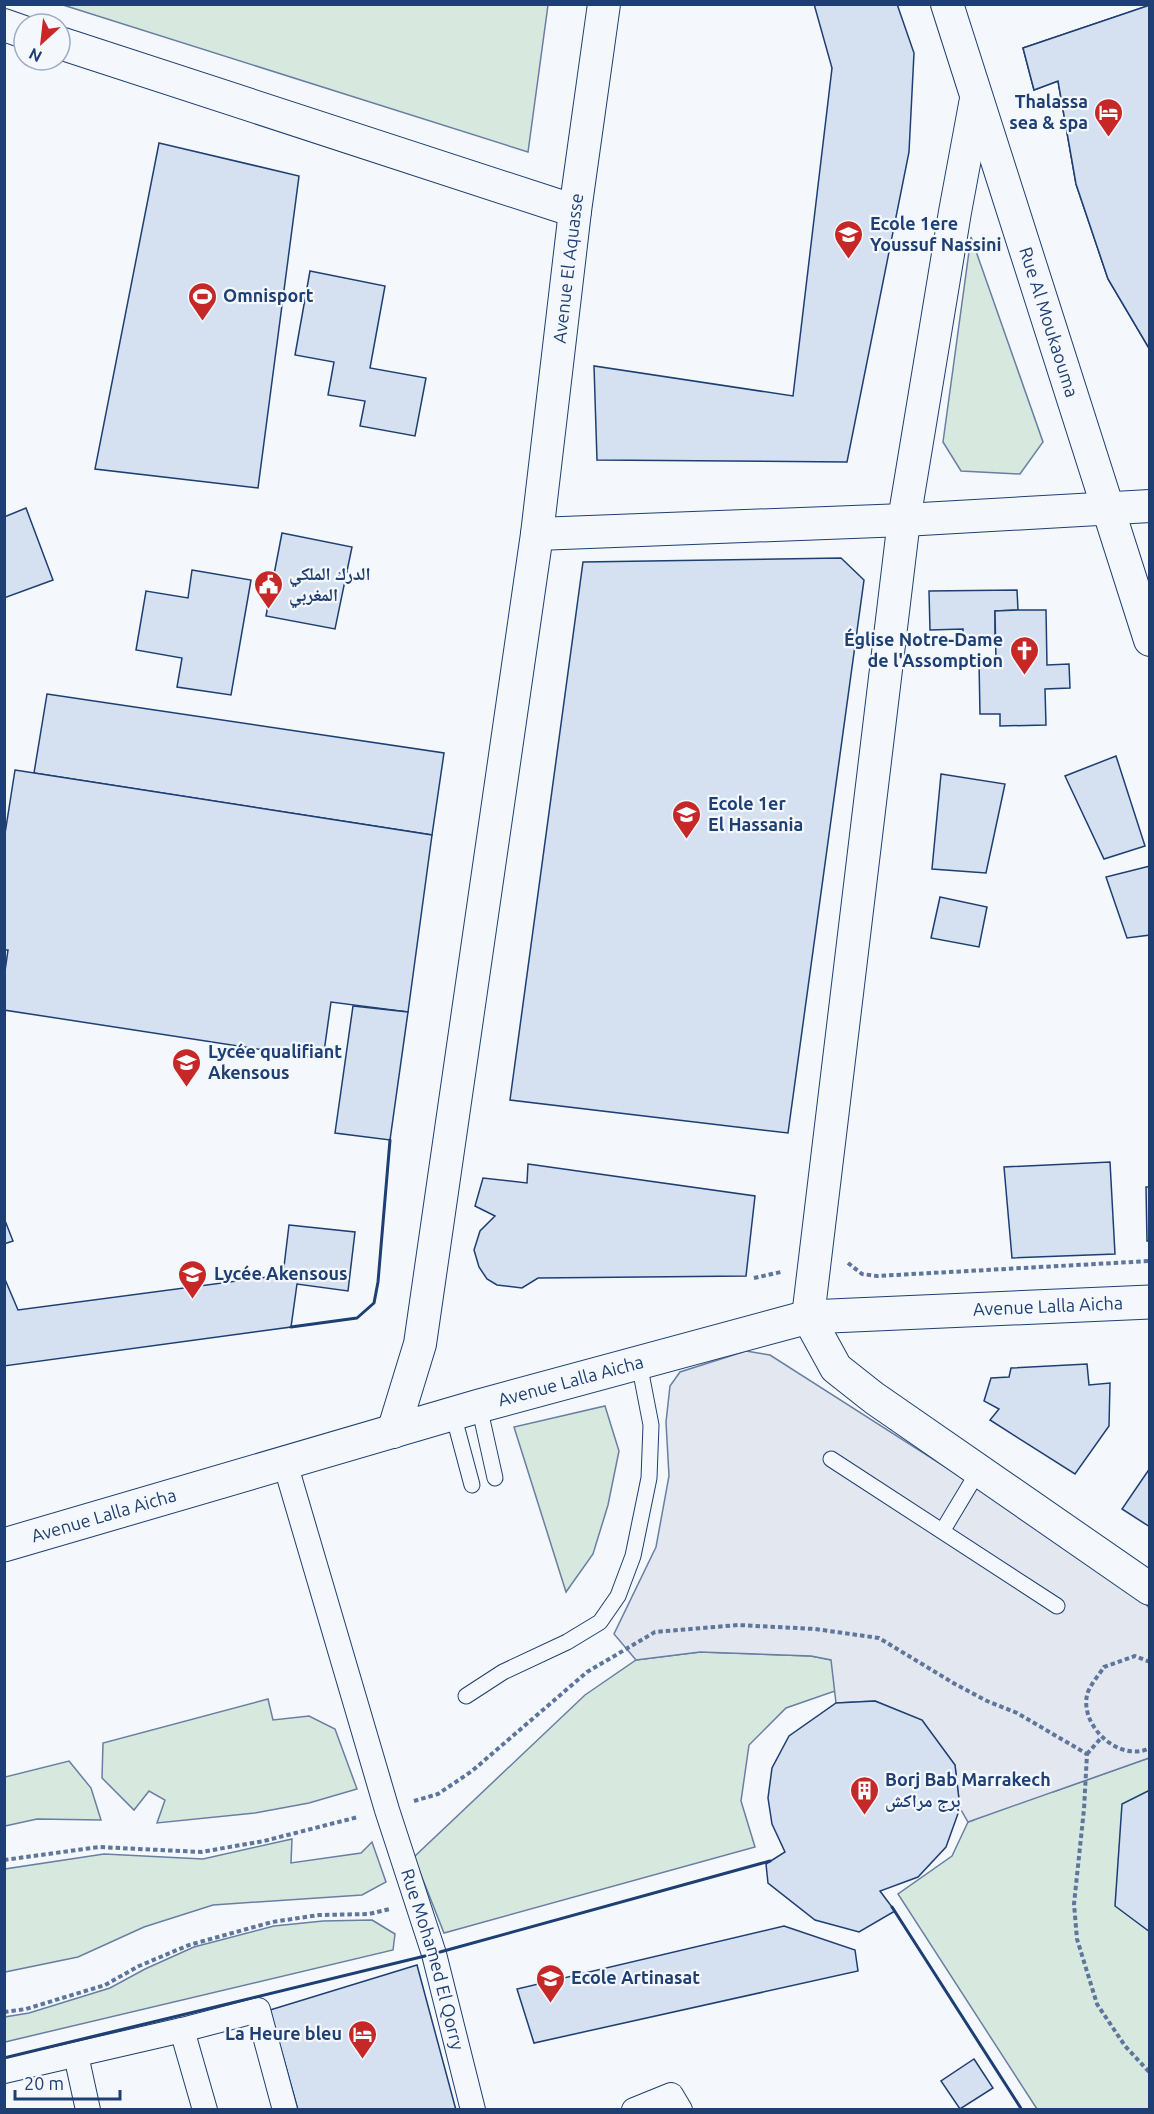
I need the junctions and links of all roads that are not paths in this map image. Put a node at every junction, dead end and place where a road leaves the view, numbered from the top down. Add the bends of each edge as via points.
1 (604, 4) edge
2 (947, 4) edge
3 (72, 47) edge
4 (976, 99) junction
5 (575, 211) junction
6 (1149, 506) edge
7 (1108, 508) junction
8 (904, 520) junction
9 (537, 534) junction
10 (1149, 640) edge
11 (1149, 1302) edge
12 (808, 1317) junction
13 (639, 1363) junction
14 (466, 1410) junction
15 (393, 1432) junction
16 (831, 1459) dead end
17 (285, 1463) junction
18 (979, 1470) junction
19 (495, 1478) dead end
20 (472, 1485) dead end
21 (943, 1530) junction
22 (6, 1542) edge
23 (1149, 1589) edge
24 (1058, 1606) dead end
25 (466, 1696) dead end
26 (182, 2030) junction
27 (76, 2055) junction
28 (4, 2071) edge
29 (88, 2109) edge
30 (205, 2109) edge
31 (285, 2109) edge
32 (473, 2109) edge
33 (634, 2109) edge
34 (680, 2109) edge

1 - 5 street, Avenue El Aquasse
2 - 4 street, Rue Al Moukaouma
3 - 5 street
4 - 7 street, Rue Al Moukaouma
4 - 8 street
5 - 9 street, Avenue El Aquasse
6 - 7 street
7 - 8 street
7 - 10 street, Rue Al Moukaouma
8 - 9 street
8 - 12 street
9 - 15 street, Avenue El Aquasse via 420,1344
11 - 12 street, Avenue Lalla Aicha
12 - 13 street, Avenue Lalla Aicha
12 - 18 street via 836,1368
13 - 14 street, Avenue Lalla Aicha
13 - 25 lane via 651,1425 649,1478 633,1556 618,1596 600,1622 503,1672
14 - 15 street, Avenue Lalla Aicha
14 - 19 lane
14 - 20 lane
15 - 17 street, Avenue Lalla Aicha
16 - 21 lane
17 - 22 street, Avenue Lalla Aicha
17 - 32 street, Rue Mohamed El Qorry via 387,1810 434,1954
18 - 21 lane
18 - 23 street
21 - 24 lane
26 - 27 street
26 - 30 street
26 - 31 street via 258,2010
27 - 28 street
27 - 29 street
33 - 34 street via 671,2096

